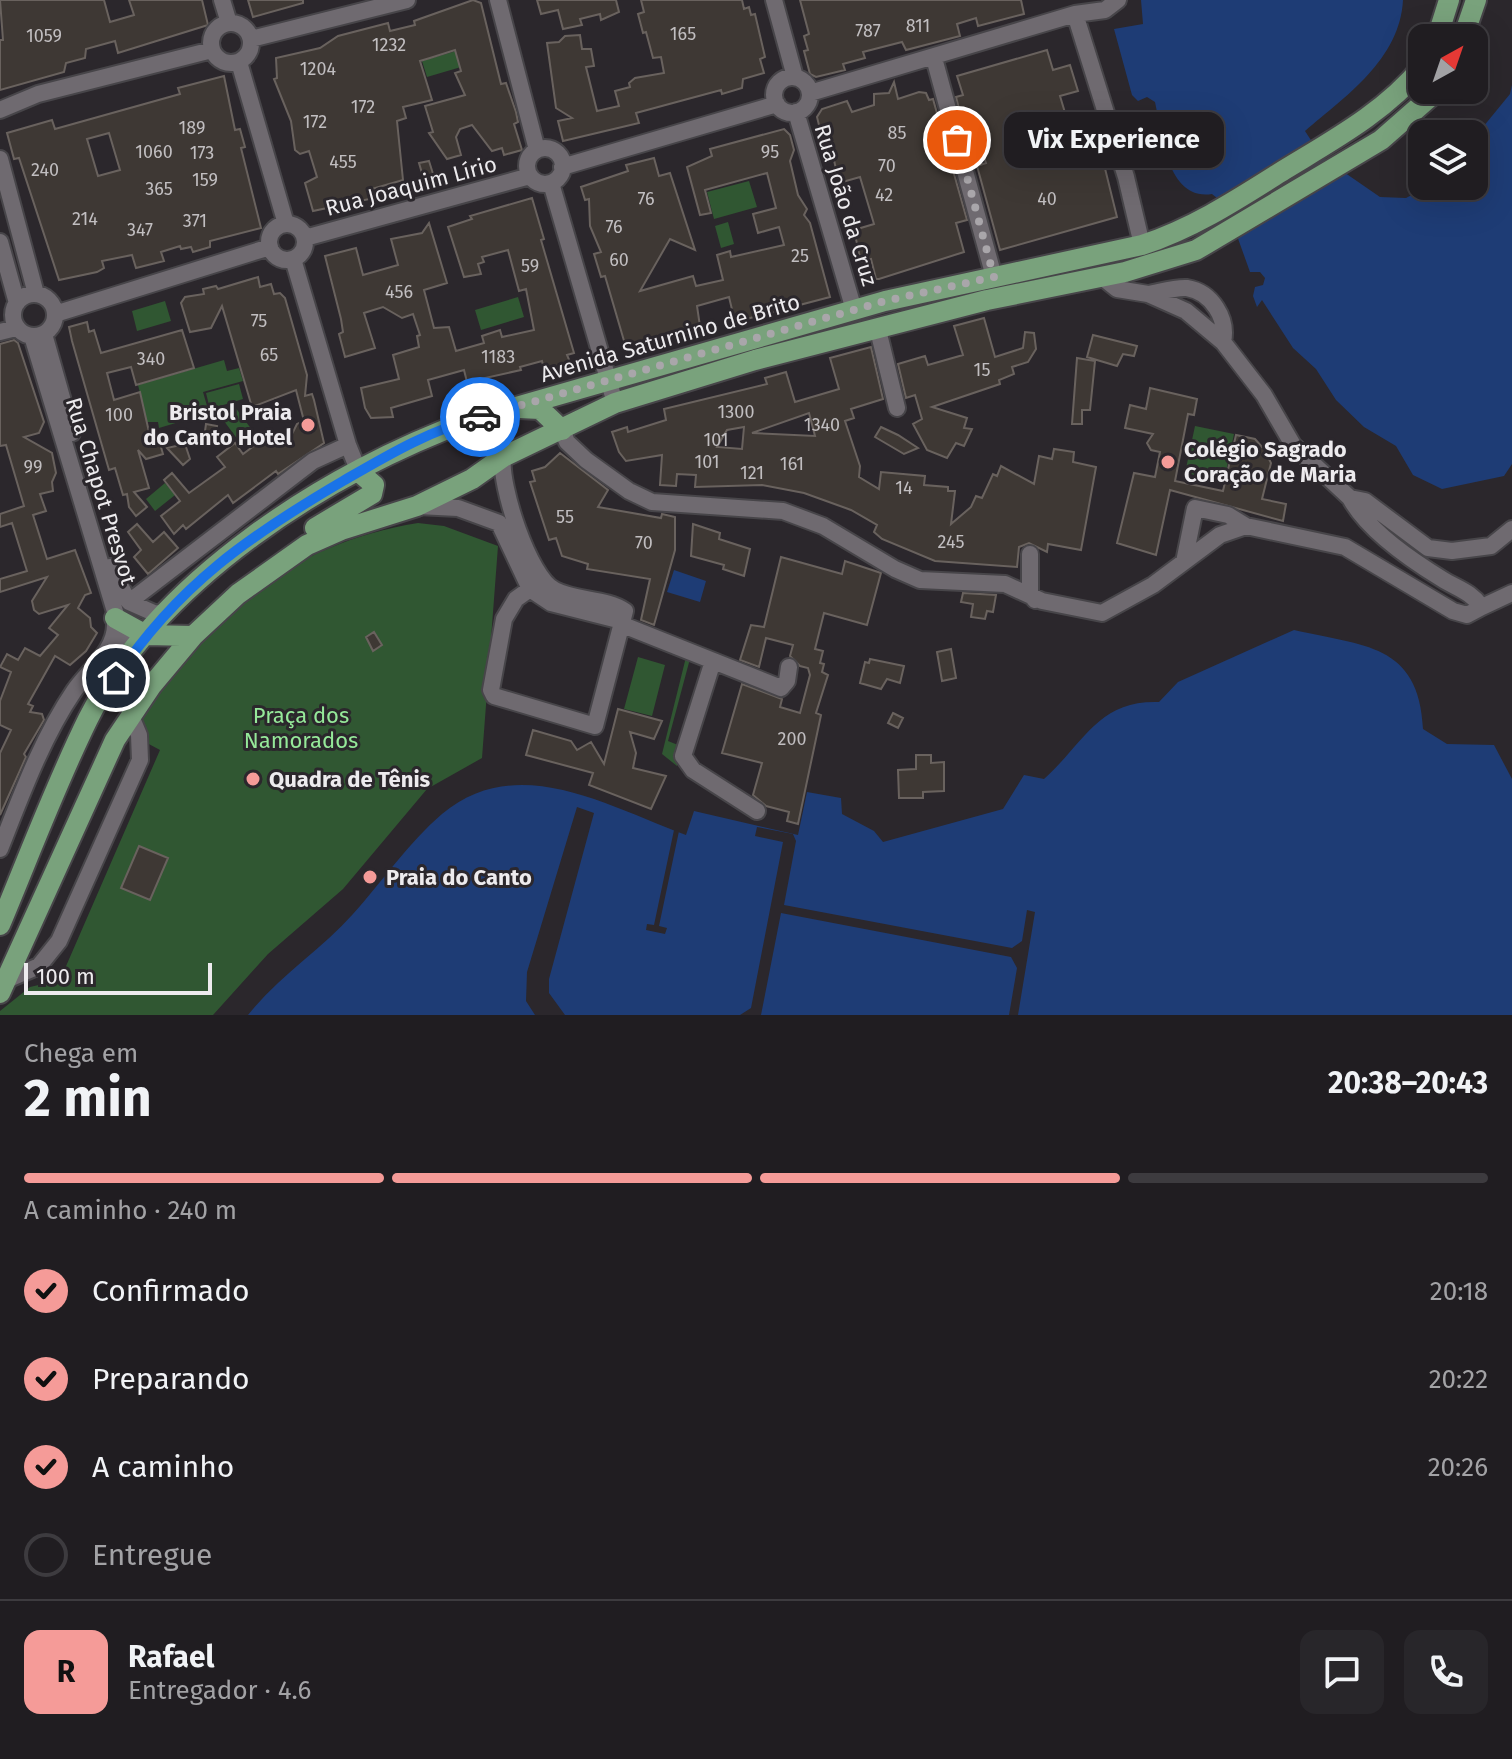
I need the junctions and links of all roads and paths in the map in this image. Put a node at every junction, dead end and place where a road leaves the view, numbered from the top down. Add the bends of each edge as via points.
1 (222, 0) edge
2 (407, 0) edge
3 (498, 0) edge
4 (774, 0) edge
5 (1449, 0) edge
6 (1476, 0) edge
7 (1109, 3) edge
8 (1075, 14) junction
9 (229, 23) junction
10 (1441, 24) edge
11 (1468, 24) edge
12 (251, 39) junction
13 (212, 50) junction
14 (934, 58) junction
15 (239, 62) junction
16 (795, 77) junction
17 (1408, 84) edge
18 (810, 93) junction
19 (777, 104) junction
20 (1425, 104) edge
21 (0, 110) edge
22 (796, 112) junction
23 (537, 150) junction
24 (0, 159) edge
25 (562, 167) junction
26 (530, 176) junction
27 (551, 183) junction
28 (286, 224) junction
29 (305, 238) junction
30 (0, 242) edge
31 (1142, 245) junction
32 (270, 247) junction
33 (293, 259) junction
34 (994, 277) junction
35 (1102, 277) junction
36 (36, 294) junction
37 (1148, 294) junction
38 (17, 303) junction
39 (854, 310) junction
40 (55, 314) junction
41 (8, 330) edge
42 (878, 330) junction
43 (38, 335) junction
44 (1223, 342) junction
45 (815, 347) junction
46 (607, 379) junction
47 (615, 403) junction
48 (515, 408) junction
49 (897, 408) dead end
50 (562, 430) junction
51 (348, 445) junction
52 (503, 457) junction
53 (359, 472) junction
54 (1350, 498) junction
55 (417, 506) junction
56 (1246, 526) junction
57 (1512, 529) edge
58 (1030, 554) dead end
59 (281, 562) junction
60 (1184, 562) junction
61 (536, 585) junction
62 (1030, 593) junction
63 (1512, 593) edge
64 (1482, 607) junction
65 (122, 610) junction
66 (167, 611) junction
67 (619, 622) junction
68 (146, 635) junction
69 (193, 636) junction
70 (129, 658) junction
71 (713, 661) junction
72 (789, 667) dead end
73 (131, 716) junction
74 (757, 811) dead end
75 (0, 849) edge
76 (0, 925) edge
77 (4, 986) edge

1 - 9 street
2 - 12 street
3 - 23 street
4 - 16 street
5 - 10 main road
6 - 11 main road
7 - 8 street
8 - 14 street
8 - 31 street
9 - 12 street via 239,24
9 - 13 street via 213,32
12 - 15 street via 249,53
13 - 15 street via 220,61
13 - 21 street via 38,94
14 - 18 street
14 - 34 street
15 - 28 street
16 - 18 street
16 - 19 street via 777,85
17 - 31 main road, Avenida Saturnino de Brito via 1339,137 1207,218
18 - 22 street
19 - 22 street
19 - 25 street
20 - 35 main road, Avenida Saturnino de Brito via 1354,157 1196,250
22 - 39 street, Rua João da Cruz
23 - 25 street via 554,151
23 - 26 street via 526,166
24 - 36 street
25 - 27 street
26 - 27 street
26 - 29 street, Rua Joaquim Lírio
27 - 46 street
28 - 29 street via 295,225
28 - 32 street via 270,236
29 - 33 street via 303,251
30 - 38 street
31 - 34 main road, Avenida Saturnino de Brito
32 - 33 street via 276,257
32 - 40 street
33 - 51 street
34 - 39 main road, Avenida Saturnino de Brito
35 - 37 street via 1117,289
35 - 42 main road, Avenida Saturnino de Brito via 987,300
36 - 38 street
36 - 40 street via 51,303
37 - 44 street via 1186,311
37 - 44 street via 1187,288 1207,297 1219,311
38 - 41 street
39 - 45 main road via 854,328
39 - 46 main road, Avenida Saturnino de Brito
40 - 43 street via 52,325
41 - 43 street
42 - 45 main road, Avenida Saturnino de Brito
42 - 49 street
43 - 65 street, Rua Chapot Presvot
44 - 54 street via 1264,395 1293,445
45 - 47 main road, Avenida Saturnino de Brito
46 - 47 street
46 - 48 main road, Avenida Saturnino de Brito
47 - 50 main road, Avenida Saturnino de Brito
48 - 50 main road via 540,409
48 - 53 main road, Avenida Saturnino de Brito via 412,441
50 - 52 main road, Avenida Saturnino de Brito
50 - 62 street via 586,460 652,502 783,511 823,526 920,580 1005,584
51 - 53 street
51 - 65 street via 313,461
52 - 55 main road, Avenida Saturnino de Brito
52 - 61 street via 504,481
53 - 59 main road via 374,485 372,494 307,533
53 - 66 main road, Avenida Saturnino de Brito via 260,530
54 - 57 street via 1365,501 1428,548 1491,546
54 - 64 street via 1358,512 1412,558 1470,592
55 - 59 main road, Avenida Saturnino de Brito via 341,530
55 - 61 street via 458,508 499,523
56 - 60 street via 1220,535
56 - 60 street via 1228,515 1195,508
56 - 64 street via 1345,547 1453,611 1467,615
58 - 62 street
59 - 69 main road, Avenida Saturnino de Brito
60 - 62 street via 1102,613 1042,601
61 - 67 street via 624,609
61 - 67 street via 516,599 500,630 491,682 494,696 595,726
63 - 64 street
65 - 66 street, Rua Chapot Presvot
65 - 68 main road
65 - 70 street, Rua Chapot Presvot
65 - 75 street via 111,644 74,690 54,727
66 - 68 main road, Avenida Saturnino de Brito
67 - 71 street
68 - 69 main road
68 - 70 main road, Avenida Saturnino de Brito
69 - 73 main road, Avenida Saturnino de Brito
70 - 76 main road, Avenida Saturnino de Brito via 89,717
71 - 72 street via 781,688
71 - 74 street via 683,756 693,770
73 - 77 main road, Avenida Saturnino de Brito via 115,740
73 - 77 street via 139,735 140,760 59,941 39,966

